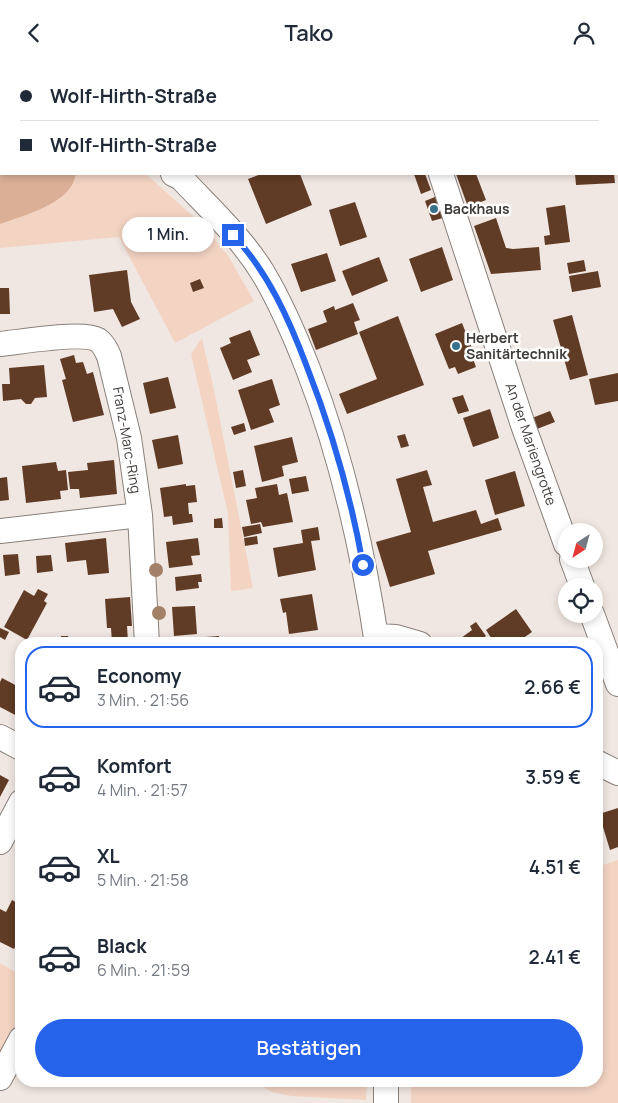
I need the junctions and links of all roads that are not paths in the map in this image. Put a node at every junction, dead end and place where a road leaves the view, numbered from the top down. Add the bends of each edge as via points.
1 (178, 175) edge
2 (441, 175) edge
3 (0, 344) edge
4 (140, 515) junction
5 (559, 523) edge
6 (0, 531) edge
7 (595, 623) edge
8 (148, 637) edge
9 (375, 637) edge
10 (601, 637) edge
11 (603, 644) edge
12 (618, 684) edge
13 (0, 737) edge
14 (15, 746) edge
15 (603, 766) edge
16 (618, 773) edge
17 (15, 813) edge
18 (0, 842) edge
19 (15, 1050) edge
20 (0, 1078) edge
21 (386, 1087) edge
22 (386, 1103) edge

1 - 9 street via 246,249 271,287 296,337 347,489
2 - 5 street, An der Mariengrotte via 523,425
3 - 4 street, Franz-Marc-Ring via 80,336 93,338 104,345 113,366 128,432
4 - 6 street
4 - 8 street, Franz-Marc-Ring
7 - 10 street
11 - 12 street
13 - 14 street
15 - 16 street
17 - 18 street
19 - 20 street
21 - 22 street

